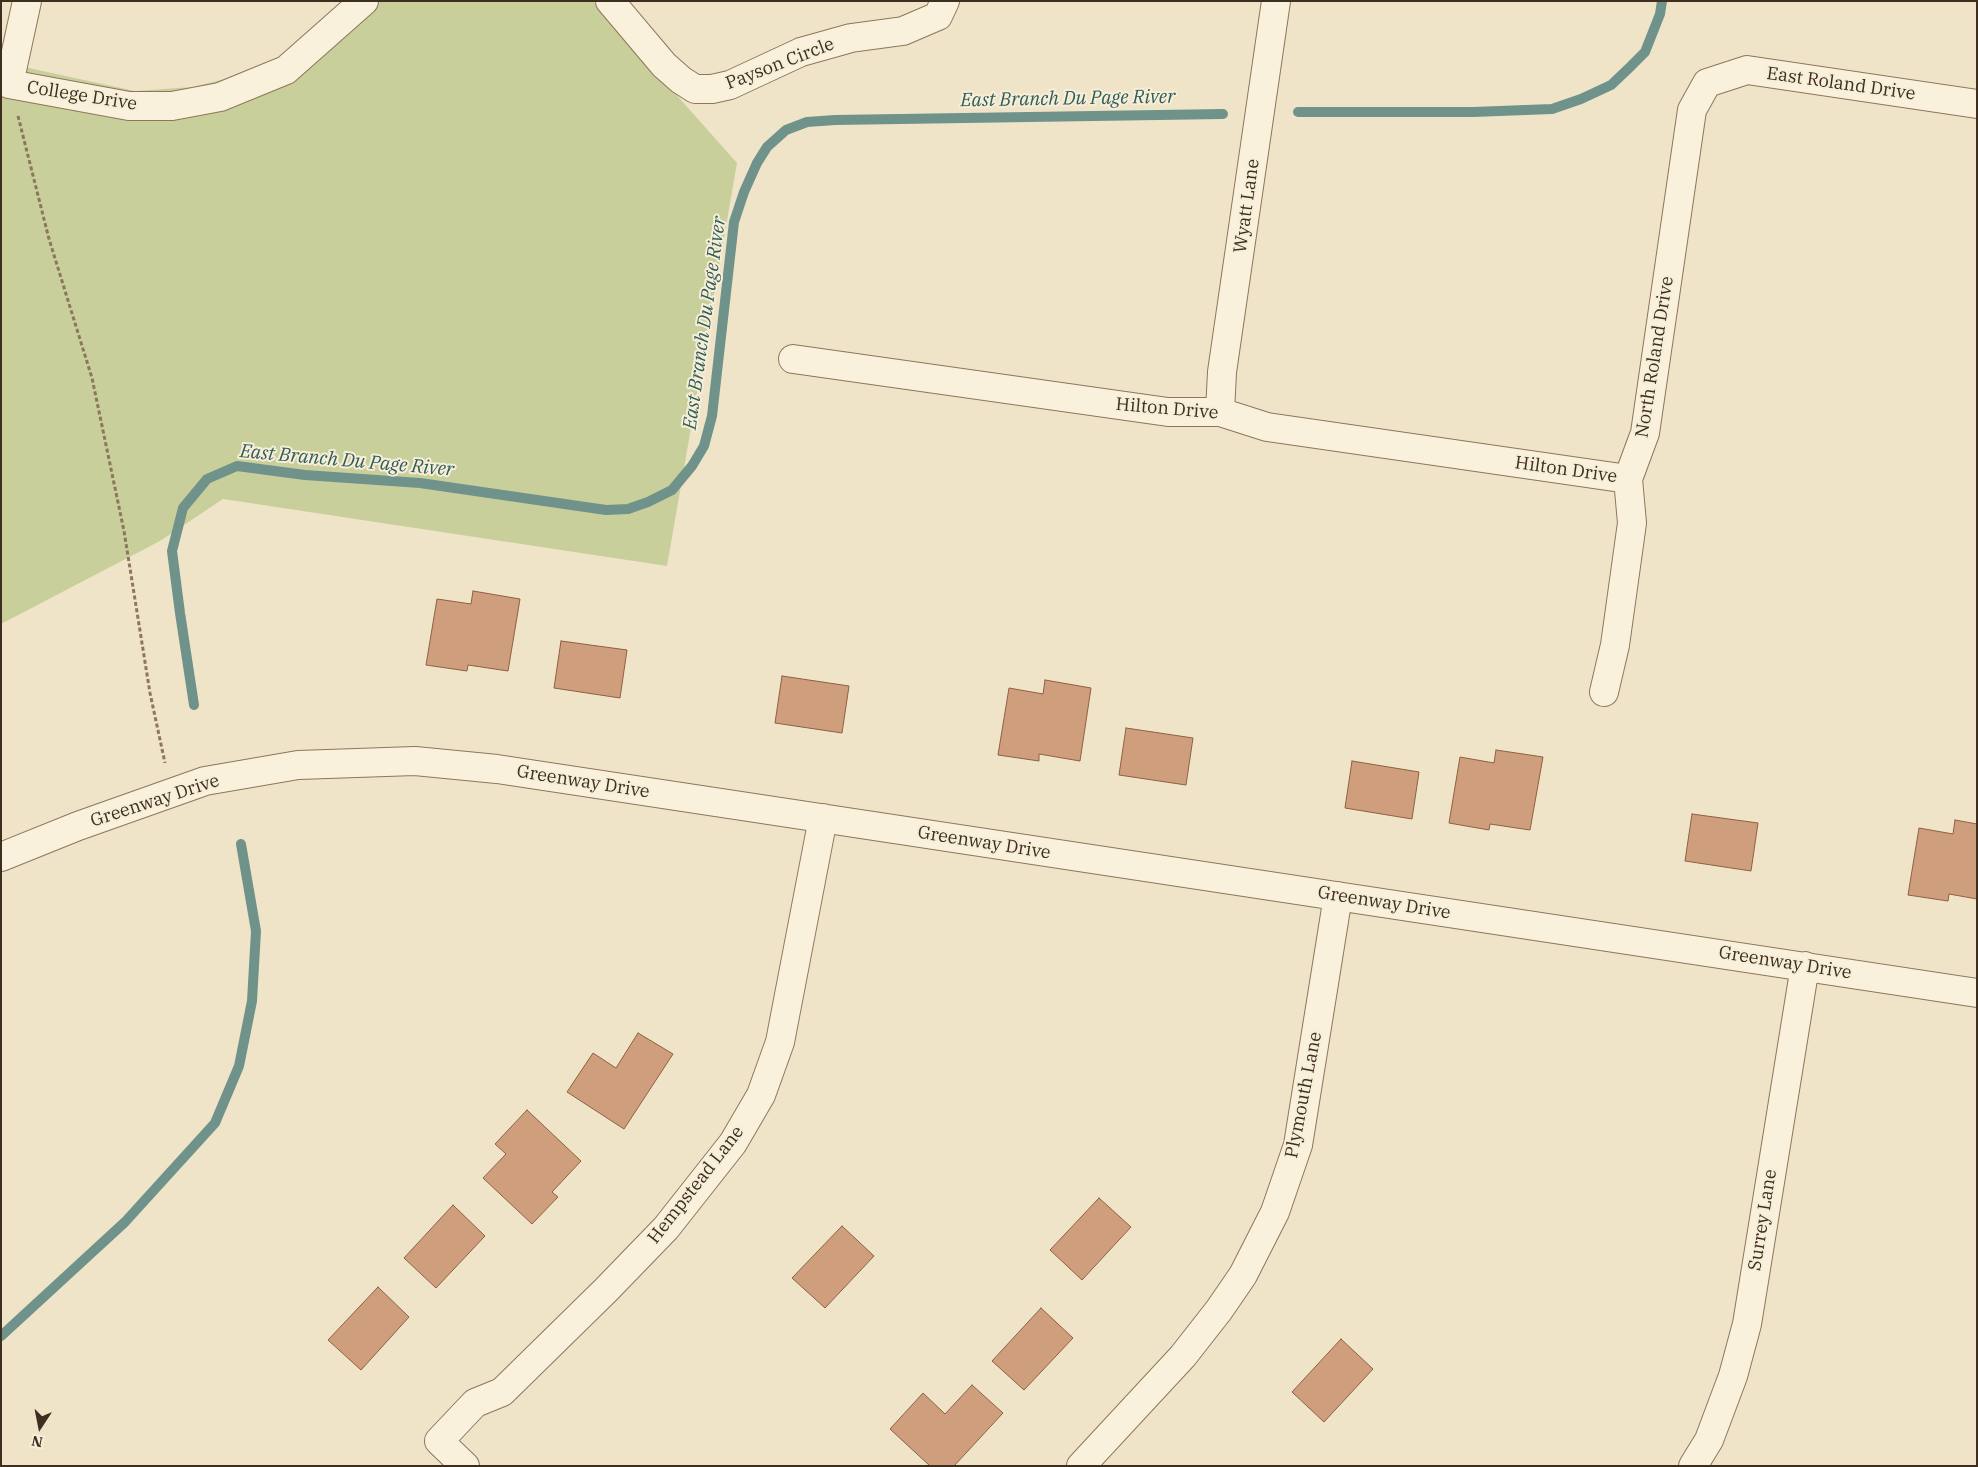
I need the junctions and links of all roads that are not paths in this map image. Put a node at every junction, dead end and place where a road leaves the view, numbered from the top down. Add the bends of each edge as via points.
1 (27, 1) edge
2 (364, 1) edge
3 (610, 1) edge
4 (945, 1) edge
5 (1276, 1) edge
6 (1707, 83) joint
7 (1977, 104) edge
8 (793, 359) dead end
9 (1220, 412) junction
10 (1628, 478) junction
11 (1604, 692) dead end
12 (823, 818) junction
13 (1, 858) edge
14 (1338, 896) junction
15 (1805, 966) junction
16 (1977, 992) edge
17 (465, 1466) edge
18 (1081, 1466) edge
19 (1694, 1466) edge

1 - 2 street, College Drive via 9,84 129,106 172,106 220,97 286,70
3 - 4 street, Payson Circle via 664,65 681,80 695,89 712,89 730,85 801,52 851,38 903,31 938,16
5 - 9 street, Wyatt Lane via 1222,372
6 - 7 street, East Roland Drive via 1747,70
6 - 10 street, North Roland Drive via 1692,110 1645,433
8 - 9 street, Hilton Drive via 1168,412
9 - 10 street, Hilton Drive via 1267,427
10 - 11 street, North Roland Drive via 1632,523 1615,645
12 - 13 street, Greenway Drive via 497,769 414,761 360,761 298,765 205,781 78,826
12 - 14 street, Greenway Drive
12 - 17 street, Hempstead Lane via 780,1042 761,1095 733,1143 666,1228 502,1392 475,1402 439,1441
14 - 15 street, Greenway Drive
14 - 18 street, Plymouth Lane via 1298,1146 1275,1212 1243,1275 1219,1310 1183,1356
15 - 16 street, Greenway Drive
15 - 19 street, Surrey Lane via 1746,1324 1733,1376 1709,1440

